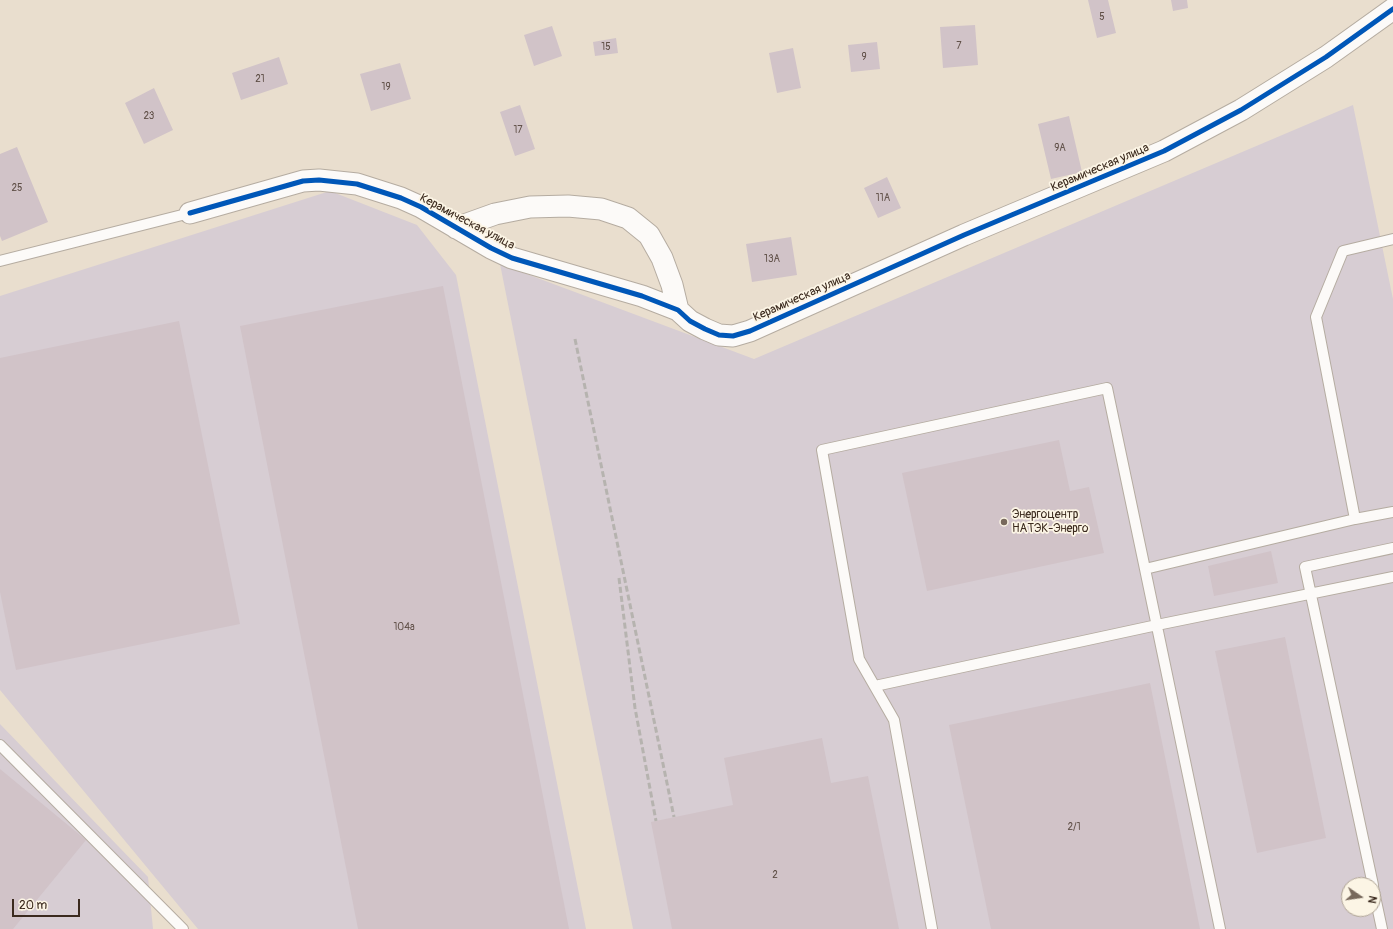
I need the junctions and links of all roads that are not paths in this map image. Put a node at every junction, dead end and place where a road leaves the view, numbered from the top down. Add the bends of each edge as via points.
1 (1393, 10) edge
2 (190, 213) joint
3 (456, 228) junction
4 (1393, 239) edge
5 (0, 261) edge
6 (678, 310) junction
7 (1393, 512) edge
8 (1355, 519) junction
9 (1393, 548) edge
10 (1145, 569) junction
11 (1393, 577) edge
12 (1310, 593) junction
13 (1157, 625) junction
14 (875, 686) junction
15 (0, 745) edge
16 (1371, 877) edge
17 (1379, 917) edge
18 (182, 929) edge
19 (932, 929) edge
20 (1220, 929) edge
21 (1382, 929) edge

1 - 6 street, Керамическая улица via 1326,57 1241,110 1164,151 964,235 750,331 733,336 719,335 690,321
2 - 3 street, Керамическая улица via 303,181 319,180 357,184 401,198
2 - 5 lane
3 - 6 street, Керамическая улица via 512,258 642,296
3 - 6 street via 495,214 530,207 568,206 601,209 628,218 649,235 662,258
4 - 8 lane via 1344,251 1316,317
7 - 8 lane
8 - 10 lane
9 - 12 lane via 1305,567
10 - 13 lane
10 - 14 lane via 1107,388 822,450 859,659
11 - 12 lane
12 - 13 lane
12 - 16 lane
13 - 14 lane
13 - 20 lane
14 - 19 lane via 894,720
15 - 18 lane
17 - 21 lane

